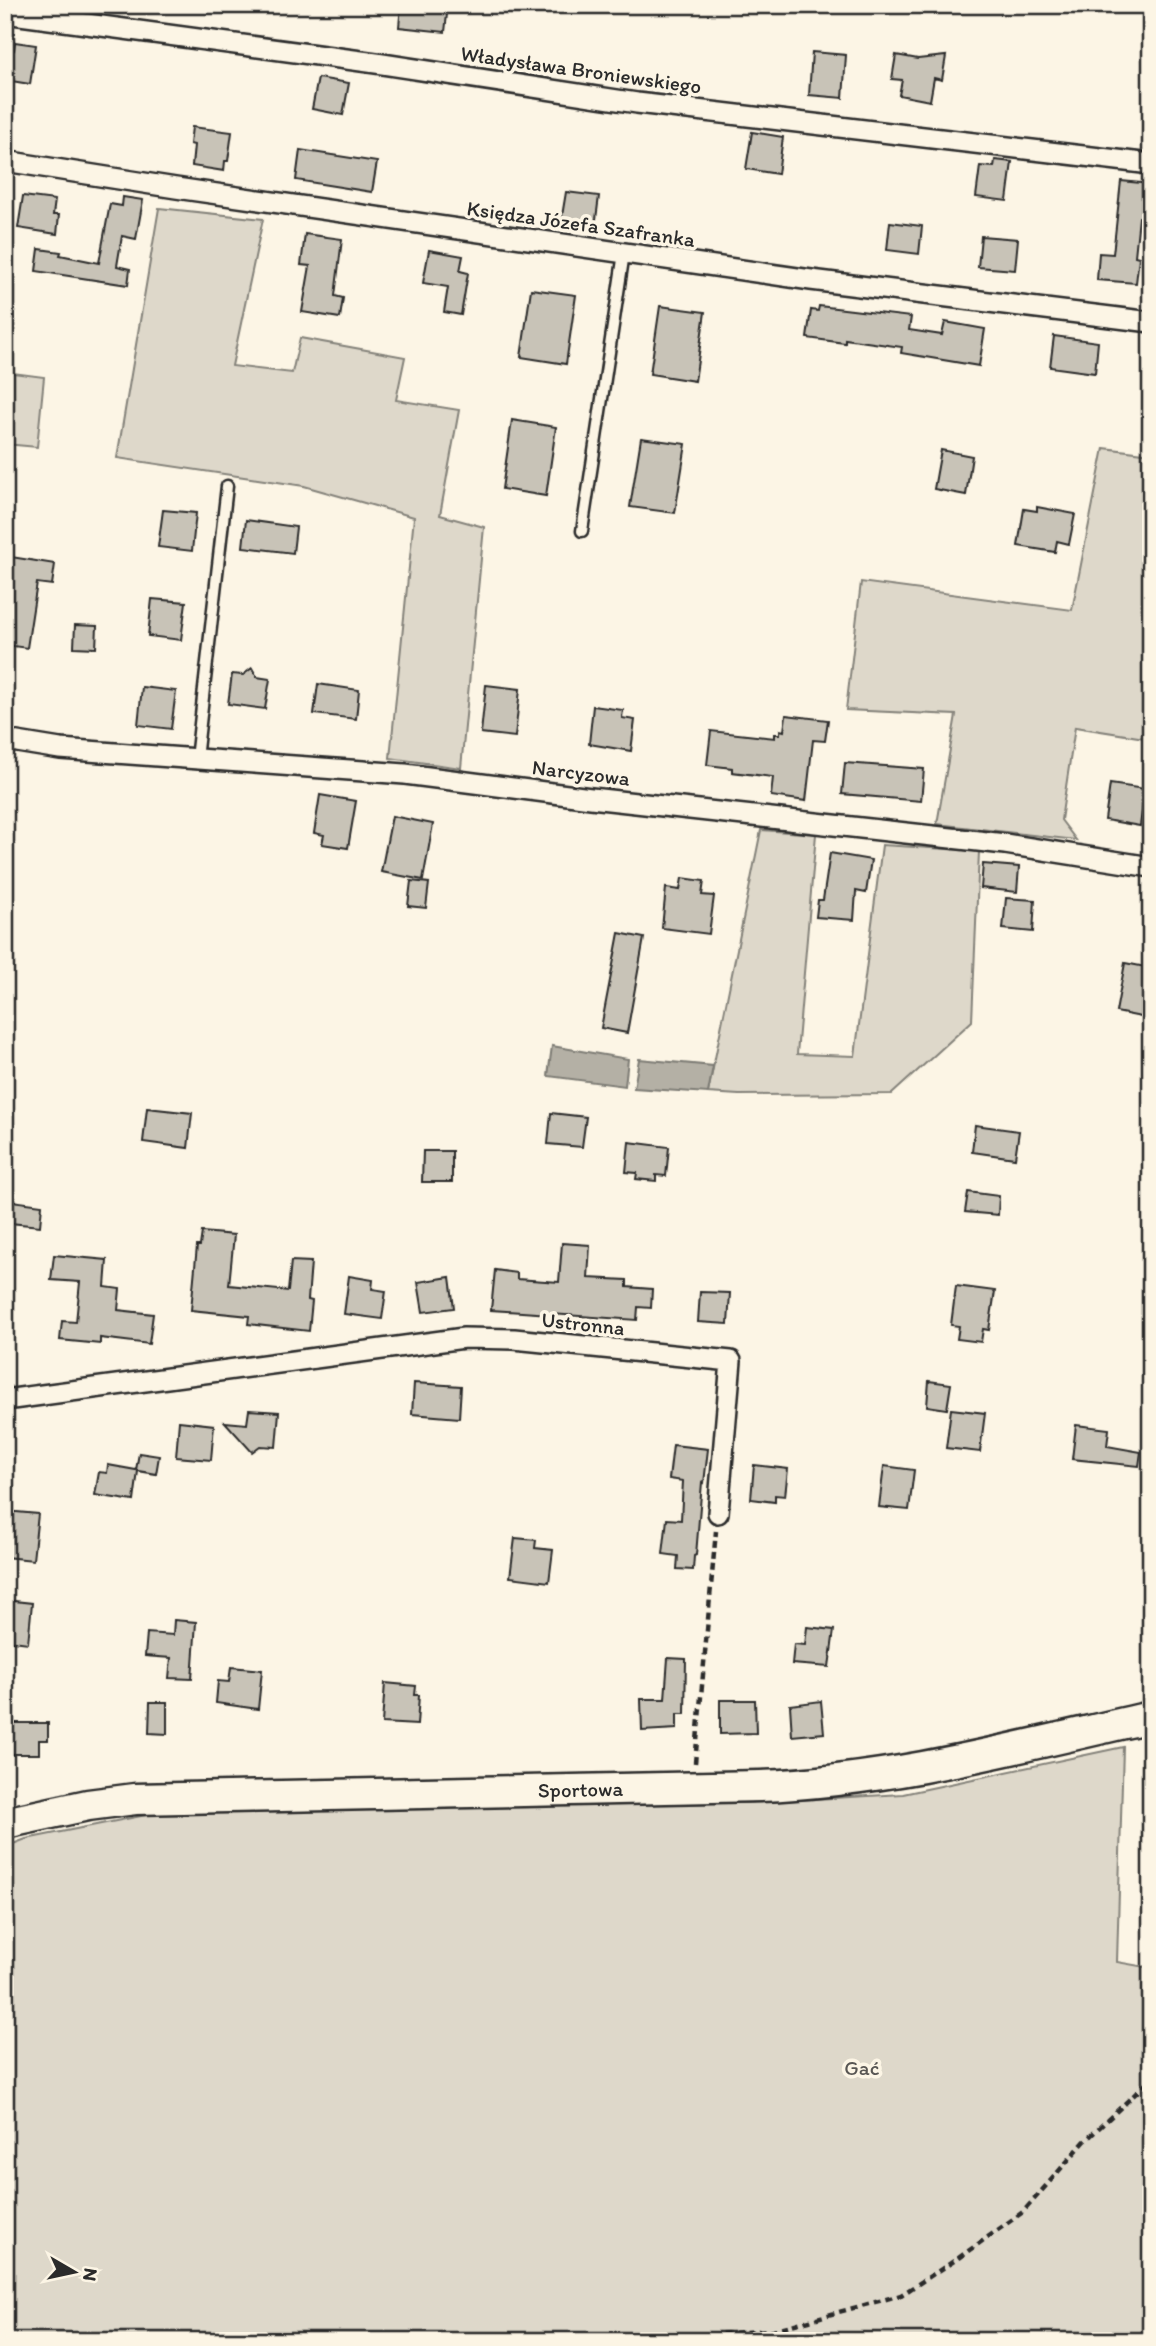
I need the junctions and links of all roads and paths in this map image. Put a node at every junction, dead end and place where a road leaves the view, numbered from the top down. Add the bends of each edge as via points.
1 (5, 13) edge
2 (5, 161) edge
3 (1151, 164) edge
4 (624, 253) junction
5 (1151, 322) edge
6 (227, 486) dead end
7 (582, 531) dead end
8 (5, 740) edge
9 (196, 759) junction
10 (1151, 867) edge
11 (5, 1400) edge
12 (718, 1513) joint
13 (1151, 1717) edge
14 (692, 1787) junction
15 (5, 1823) edge
16 (1151, 2079) edge
17 (715, 2341) edge

1 - 3 street, Władysława Broniewskiego via 637,103
2 - 4 street, Księdza Józefa Szafranka
4 - 5 street, Księdza Józefa Szafranka
4 - 7 lane
6 - 9 lane
8 - 9 street, Narcyzowa
9 - 10 street, Narcyzowa via 405,774 1005,844
11 - 12 street, Ustronna via 464,1338 731,1361
12 - 14 path
13 - 14 main road, Sportowa via 875,1776
14 - 15 main road, Sportowa via 135,1799
16 - 17 path via 1085,2141 1023,2212 901,2295 773,2330 717,2334

